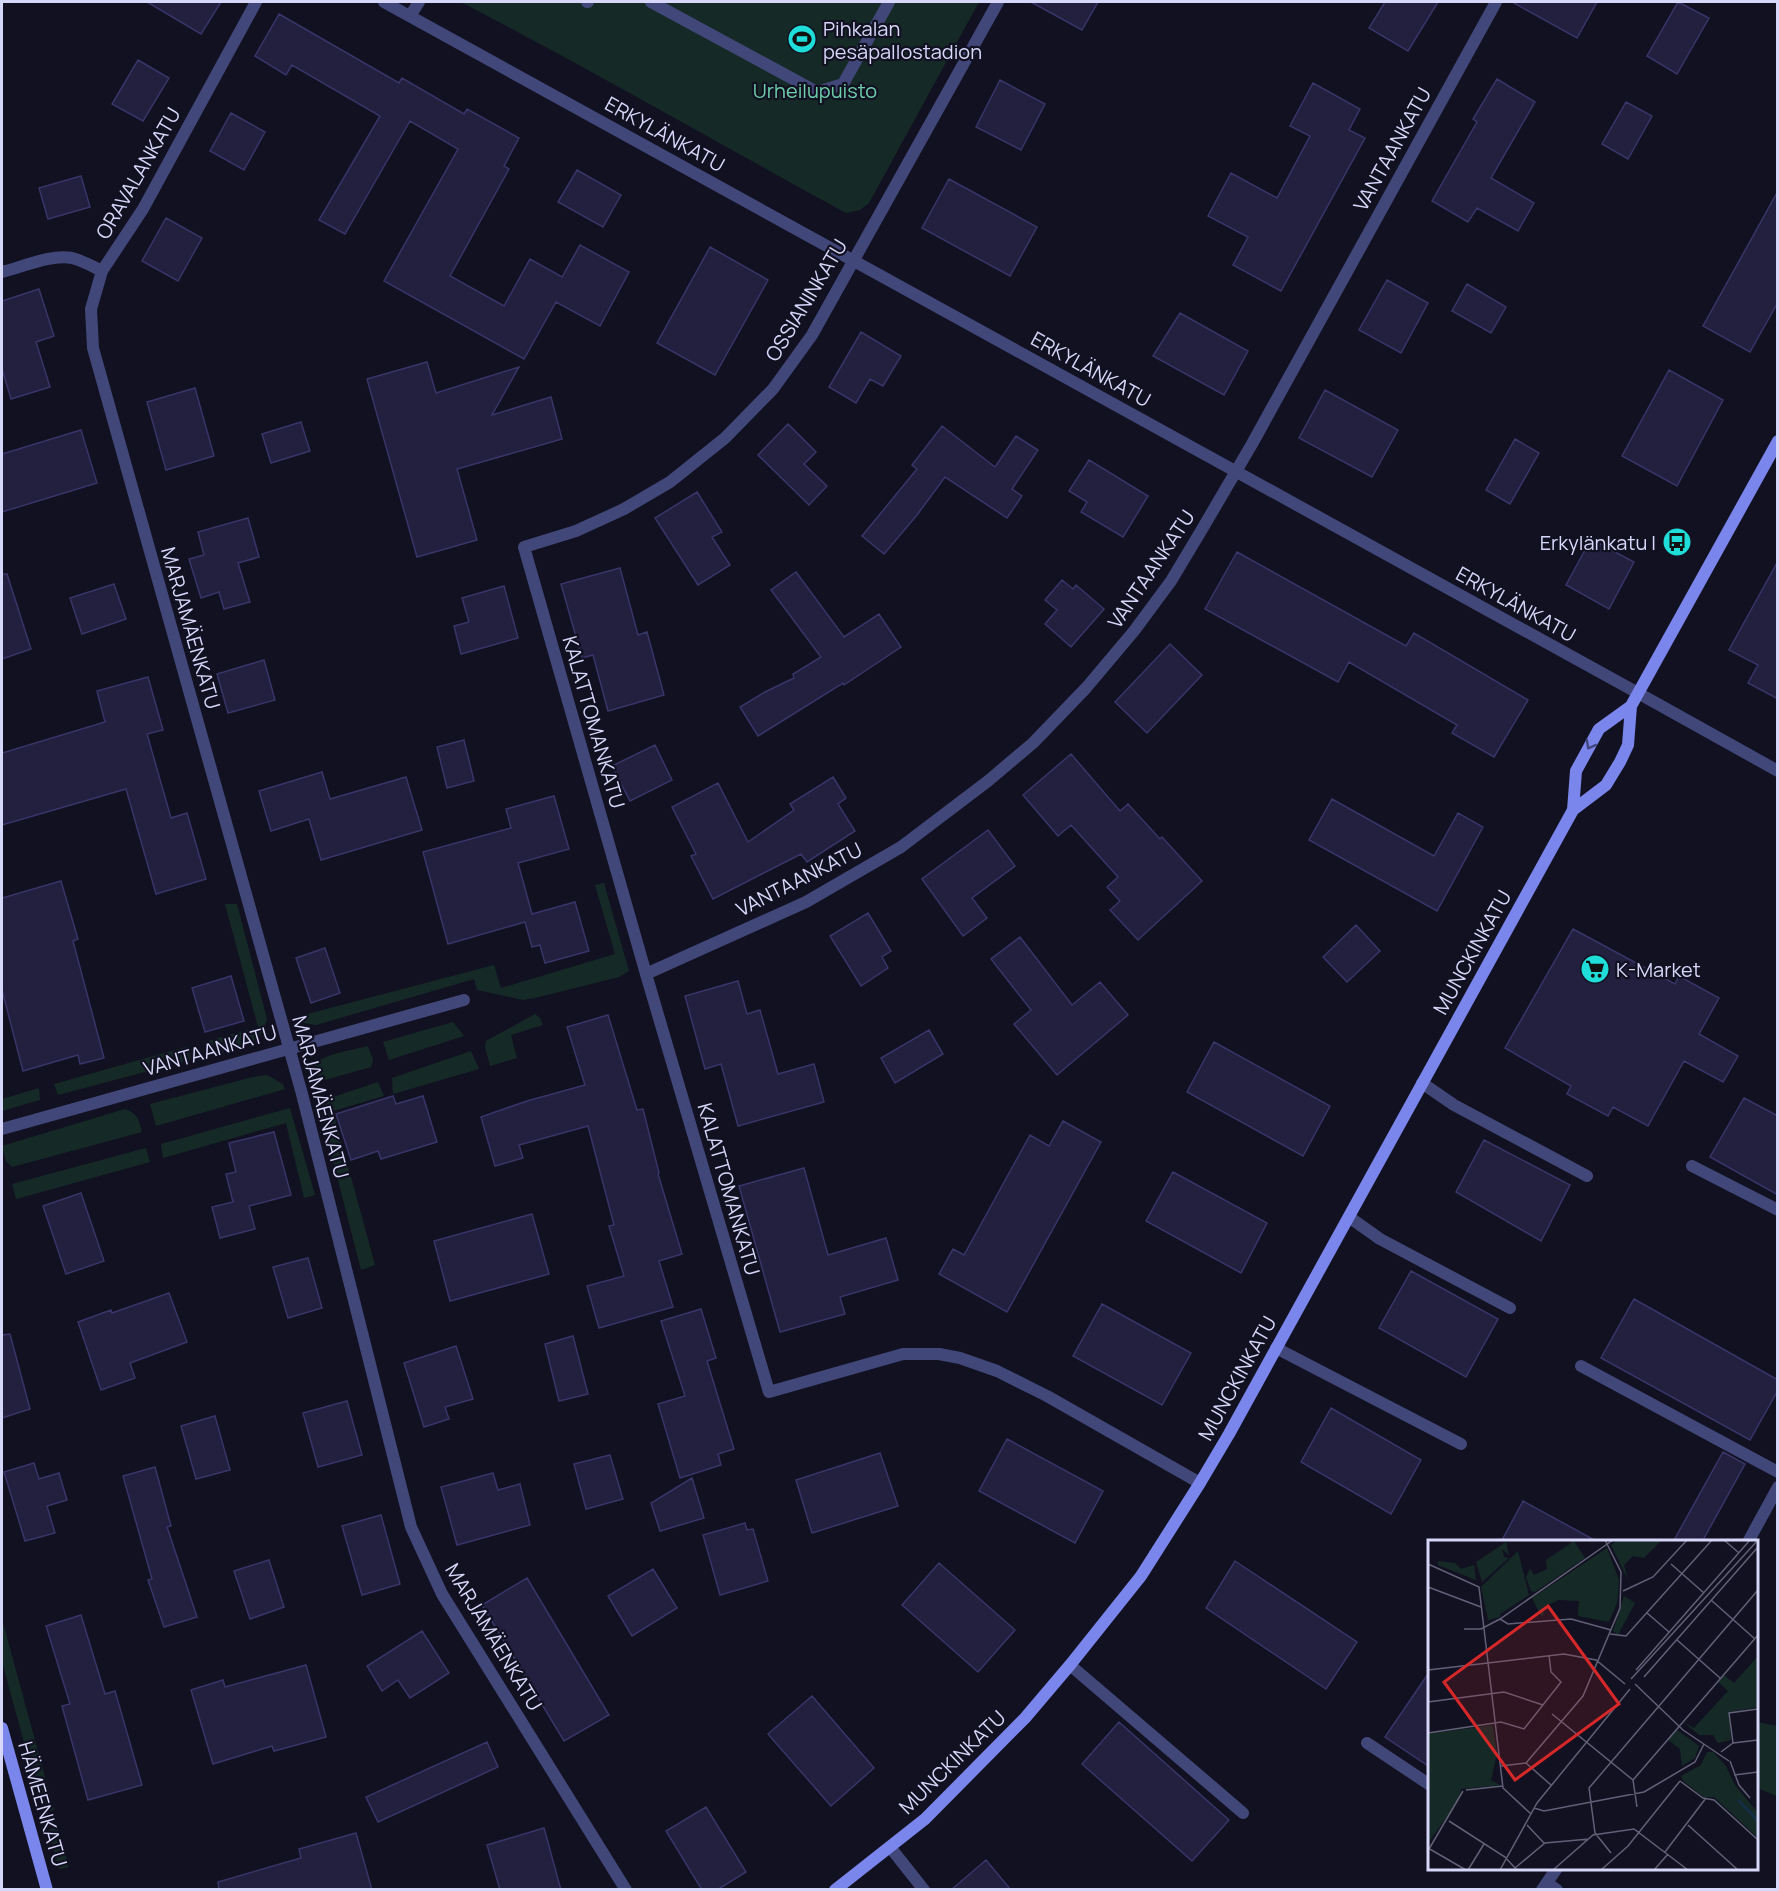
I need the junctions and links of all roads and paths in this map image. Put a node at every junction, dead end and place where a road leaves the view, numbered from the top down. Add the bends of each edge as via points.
1 (256, 2) edge
2 (384, 2) edge
3 (419, 2) edge
4 (651, 2) edge
5 (889, 2) edge
6 (998, 2) edge
7 (1496, 2) edge
8 (410, 16) junction
9 (854, 260) junction
10 (102, 271) junction
11 (2, 272) edge
12 (1778, 441) edge
13 (1236, 471) junction
14 (524, 547) joint
15 (1638, 693) junction
16 (1631, 706) junction
17 (1778, 771) edge
18 (1573, 810) junction
19 (645, 974) junction
20 (464, 1000) dead end
21 (288, 1049) junction
22 (1422, 1083) junction
23 (2, 1129) edge
24 (1692, 1166) dead end
25 (1587, 1176) dead end
26 (1778, 1210) edge
27 (1348, 1217) junction
28 (1510, 1308) dead end
29 (1276, 1348) junction
30 (1581, 1366) dead end
31 (1461, 1444) dead end
32 (1778, 1472) edge
33 (1200, 1483) junction
34 (1778, 1487) edge
35 (1749, 1540) edge
36 (1070, 1665) junction
37 (2, 1728) edge
38 (1367, 1743) dead end
39 (1428, 1784) edge
40 (1244, 1813) dead end
41 (890, 1847) junction
42 (1556, 1870) edge
43 (1549, 1887) edge
44 (47, 1890) edge
45 (626, 1890) edge
46 (836, 1890) edge
47 (924, 1890) edge

1 - 10 street, ORAVALANKATU via 142,209
2 - 8 street, ERKYLÄNKATU
3 - 8 street
4 - 5 street via 817,92 843,84
6 - 9 street, OSSIANINKATU
7 - 13 street, VANTAANKATU
8 - 9 street, ERKYLÄNKATU
9 - 13 street, ERKYLÄNKATU
9 - 14 street, OSSIANINKATU via 812,335 773,389 725,438 670,482 624,509 576,531
10 - 11 street via 69,258
10 - 21 street, MARJAMÄENKATU via 91,309 93,348
12 - 15 main road, MUNCKINKATU
13 - 15 street, ERKYLÄNKATU
13 - 19 street, VANTAANKATU via 1171,581 1140,623 1033,743 901,847 806,902
14 - 19 street, KALATTOMANKATU
15 - 16 main road, MUNCKINKATU
15 - 17 street, ERKYLÄNKATU
16 - 18 main road, MUNCKINKATU via 1628,745 1620,762 1606,785
16 -> 18 main road, MUNCKINKATU via 1599,729 1576,771
18 - 22 main road, MUNCKINKATU
19 - 33 street, KALATTOMANKATU via 769,1392 903,1354 960,1358 1047,1396
20 - 21 street, VANTAANKATU
21 - 23 street, VANTAANKATU
21 - 45 street, MARJAMÄENKATU via 411,1527 442,1594
22 - 25 street via 1454,1105
22 - 27 main road, MUNCKINKATU
24 - 26 street
27 - 28 street via 1380,1239
27 - 29 main road, MUNCKINKATU
29 - 31 street
29 - 33 main road, MUNCKINKATU
30 - 32 street
33 - 36 main road, MUNCKINKATU via 1141,1576
34 - 35 street
36 - 40 street
36 - 41 main road, MUNCKINKATU via 974,1770 925,1819
37 - 44 main road, HÄMEENKATU
38 - 39 street
41 - 46 main road, MUNCKINKATU
41 - 47 street
42 - 43 street

